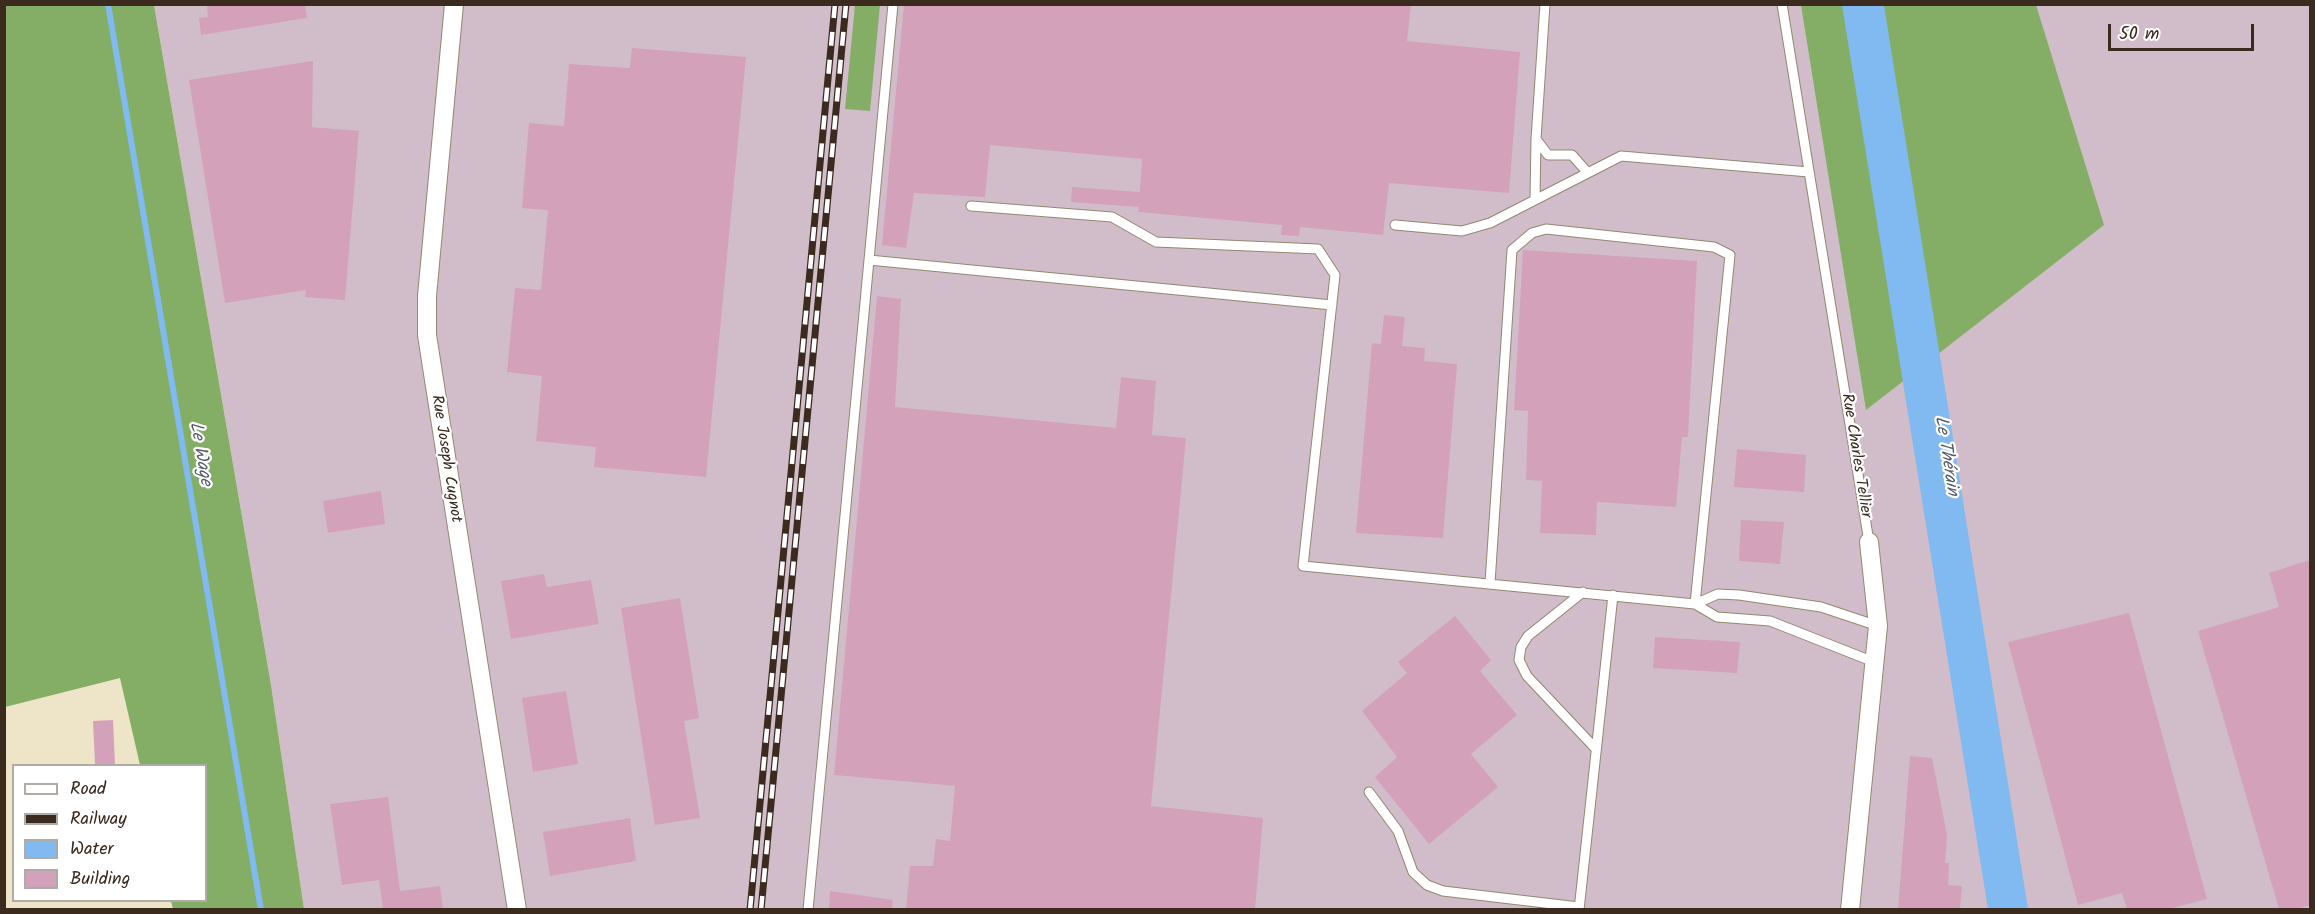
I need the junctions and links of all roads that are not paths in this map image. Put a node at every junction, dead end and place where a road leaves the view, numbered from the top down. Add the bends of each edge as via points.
1 (454, 4) edge
2 (893, 4) edge
3 (1545, 4) edge
4 (1782, 4) edge
5 (1536, 139) junction
6 (1587, 172) junction
7 (1809, 172) junction
8 (1535, 198) junction
9 (971, 206) dead end
10 (1395, 225) dead end
11 (869, 260) junction
12 (1332, 305) junction
13 (1869, 542) joint
14 (1490, 583) junction
15 (1584, 592) junction
16 (1613, 595) junction
17 (1695, 604) junction
18 (1878, 626) junction
19 (1874, 662) junction
20 (1596, 749) junction
21 (1369, 792) dead end
22 (1579, 908) edge
23 (517, 909) edge
24 (808, 909) edge
25 (1850, 909) edge

1 - 23 street, Rue Joseph Cugnot via 427,296 427,335
2 - 11 lane
3 - 5 lane
4 - 7 lane, Rue Charles Tellier
5 - 6 lane via 1548,155 1572,155
5 - 8 lane
6 - 7 lane via 1621,156
6 - 8 lane
7 - 13 lane, Rue Charles Tellier
8 - 10 lane via 1490,223 1462,231
9 - 12 lane via 1112,217 1156,242 1318,249 1335,275
11 - 12 lane
11 - 24 lane
12 - 14 lane via 1303,566
13 - 18 street, Rue Charles Tellier
14 - 15 lane
14 - 17 lane via 1512,250 1532,233 1546,229 1714,247 1730,255
15 - 16 lane
15 - 20 lane via 1528,636 1519,660 1527,676
16 - 17 lane
16 - 20 lane
17 - 18 lane via 1718,594 1739,595 1821,607
17 - 19 lane via 1717,617 1770,621
18 - 19 street, Rue Charles Tellier
19 - 25 street, Rue Charles Tellier
20 - 22 lane
21 - 22 lane via 1398,831 1413,872 1427,885 1443,891

